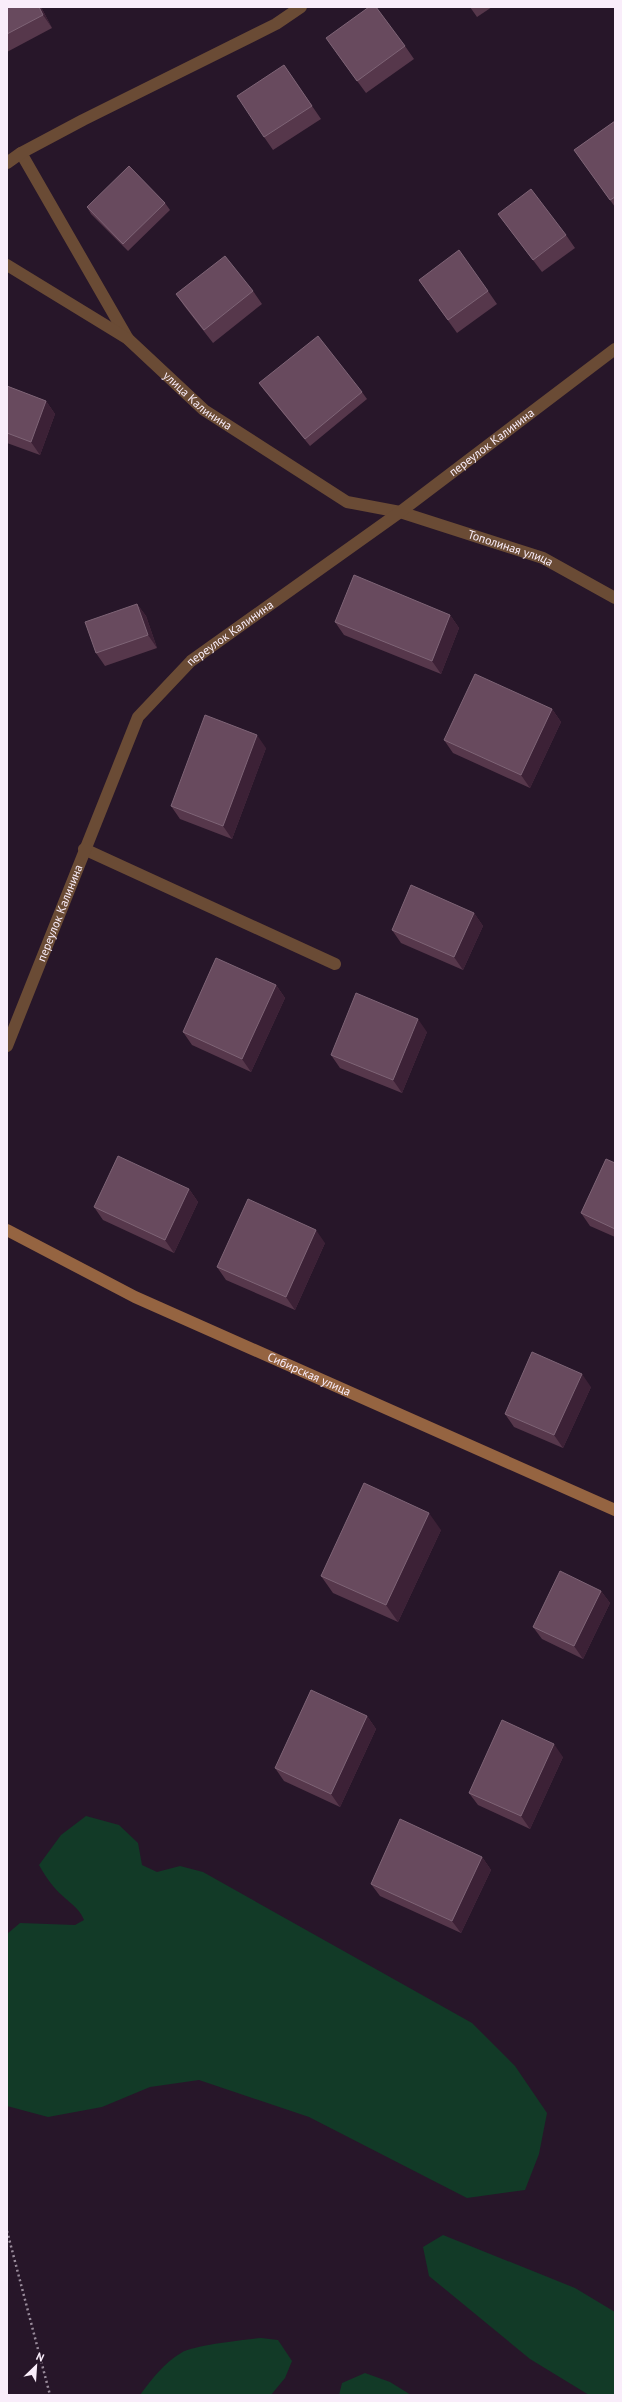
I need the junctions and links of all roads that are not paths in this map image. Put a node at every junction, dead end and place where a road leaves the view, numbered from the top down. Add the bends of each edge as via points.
1 (300, 7) edge
2 (20, 153) junction
3 (7, 163) edge
4 (7, 265) edge
5 (128, 339) junction
6 (615, 349) edge
7 (400, 512) junction
8 (615, 598) edge
9 (84, 849) junction
10 (335, 964) dead end
11 (7, 1046) edge
12 (7, 1230) edge
13 (615, 1510) edge

1 - 2 street via 276,24
2 - 3 street
2 - 5 street
4 - 5 street, улица Калинина
5 - 7 street, улица Калинина via 204,410 346,502
6 - 7 street, переулок Калинина
7 - 8 street, Тополиная улица via 543,558
7 - 9 street, переулок Калинина via 191,661 138,717
9 - 10 street
9 - 11 street, переулок Калинина
12 - 13 street, Сибирская улица via 135,1297

